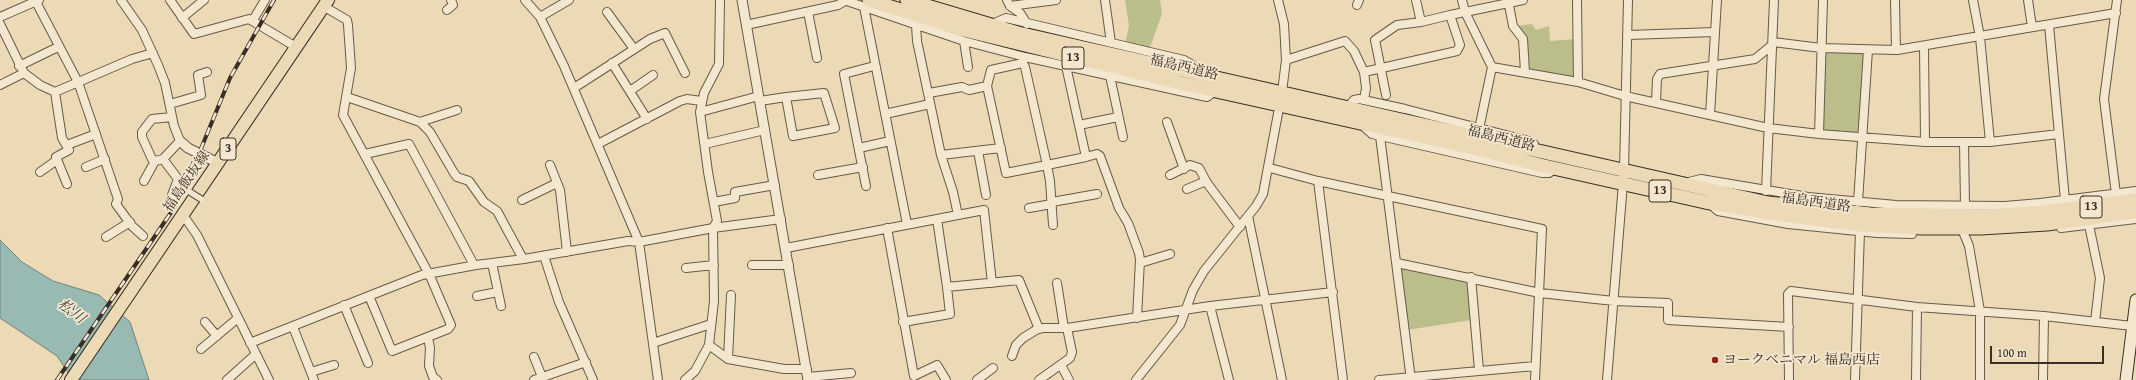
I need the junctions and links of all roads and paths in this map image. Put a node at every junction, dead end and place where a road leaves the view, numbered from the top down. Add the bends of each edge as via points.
1 (121, 0) edge
2 (170, 0) edge
3 (204, 0) edge
4 (265, 0) edge
5 (451, 0) edge
6 (525, 0) edge
7 (569, 0) edge
8 (720, 0) edge
9 (742, 0) edge
10 (844, 0) edge
11 (908, 0) edge
12 (1056, 0) edge
13 (1105, 0) edge
14 (1278, 0) edge
15 (1416, 0) edge
16 (1462, 0) edge
17 (1522, 0) edge
18 (1577, 0) edge
19 (1628, 0) edge
20 (1718, 0) edge
21 (1774, 0) edge
22 (1823, 0) edge
23 (1895, 0) edge
24 (1973, 0) edge
25 (2028, 0) edge
26 (2117, 0) edge
27 (36, 1) edge
28 (1508, 2) edge
29 (325, 3) edge
30 (866, 3) edge
31 (1008, 3) edge
32 (447, 10) dead end
33 (607, 12) dead end
34 (808, 12) junction
35 (1465, 12) junction
36 (2116, 13) junction
37 (1450, 15) junction
38 (0, 17) edge
39 (540, 17) junction
40 (182, 18) junction
41 (253, 20) junction
42 (1420, 22) junction
43 (0, 24) edge
44 (916, 24) junction
45 (1027, 24) junction
46 (746, 25) junction
47 (990, 25) junction
48 (2049, 25) junction
49 (2032, 27) junction
50 (1715, 32) junction
51 (1628, 35) junction
52 (3, 37) edge
53 (1980, 37) junction
54 (964, 41) junction
55 (1111, 43) junction
56 (1772, 44) junction
57 (1924, 46) junction
58 (58, 47) junction
59 (296, 47) junction
60 (1821, 48) junction
61 (634, 49) junction
62 (1868, 50) junction
63 (1896, 50) junction
64 (153, 53) junction
65 (817, 58) dead end
66 (1024, 60) junction
67 (1286, 60) junction
68 (612, 63) junction
69 (874, 66) junction
70 (1066, 66) junction
71 (1713, 66) junction
72 (968, 67) dead end
73 (1492, 67) junction
74 (1380, 68) junction
75 (22, 70) junction
76 (207, 72) dead end
77 (1364, 72) junction
78 (1525, 72) junction
79 (685, 73) dead end
80 (1200, 74) junction
81 (653, 75) dead end
82 (1110, 76) junction
83 (78, 82) junction
84 (1578, 82) junction
85 (0, 85) edge
86 (987, 86) junction
87 (574, 88) junction
88 (630, 91) junction
89 (1215, 91) junction
90 (55, 92) junction
91 (1282, 92) junction
92 (929, 93) junction
93 (1386, 95) dead end
94 (1625, 96) junction
95 (347, 97) junction
96 (786, 97) junction
97 (759, 98) junction
98 (1364, 100) junction
99 (701, 102) junction
100 (1656, 102) junction
101 (170, 104) junction
102 (930, 104) junction
103 (1279, 106) junction
104 (1347, 108) junction
105 (456, 110) dead end
106 (700, 112) junction
107 (884, 114) junction
108 (1710, 114) junction
109 (172, 116) junction
110 (1118, 117) junction
111 (648, 119) junction
112 (420, 122) junction
113 (1167, 122) dead end
114 (1360, 122) junction
115 (1079, 125) junction
116 (1768, 128) junction
117 (1479, 129) junction
118 (765, 130) junction
119 (96, 134) junction
120 (1819, 134) junction
121 (2060, 134) junction
122 (1380, 136) junction
123 (1123, 137) dead end
124 (1864, 137) junction
125 (180, 141) junction
126 (890, 141) junction
127 (1925, 142) junction
128 (1964, 142) junction
129 (1990, 142) junction
130 (598, 144) junction
131 (705, 144) junction
132 (67, 145) junction
133 (859, 148) junction
134 (1001, 148) junction
135 (978, 151) junction
136 (1534, 151) junction
137 (365, 154) junction
138 (941, 155) junction
139 (1086, 157) junction
140 (105, 159) junction
141 (58, 160) junction
142 (159, 160) junction
143 (218, 163) junction
144 (550, 165) dead end
145 (1047, 165) junction
146 (86, 167) dead end
147 (863, 167) junction
148 (1270, 168) junction
149 (1184, 169) junction
150 (1555, 169) junction
151 (40, 172) dead end
152 (1170, 175) dead end
153 (818, 176) dead end
154 (1623, 177) junction
155 (144, 181) dead end
156 (1206, 181) junction
157 (1318, 181) junction
158 (558, 183) junction
159 (67, 184) dead end
160 (1680, 184) junction
161 (775, 185) junction
162 (866, 186) dead end
163 (1188, 189) dead end
164 (1766, 191) junction
165 (2136, 191) edge
166 (190, 192) dead end
167 (1097, 194) dead end
168 (2116, 194) junction
169 (986, 195) dead end
170 (1388, 196) junction
171 (201, 199) dead end
172 (522, 200) dead end
173 (2065, 200) junction
174 (2136, 200) edge
175 (714, 202) junction
176 (1708, 202) junction
177 (1858, 202) junction
178 (169, 203) dead end
179 (1052, 203) junction
180 (1965, 206) junction
181 (1029, 208) dead end
182 (2136, 212) edge
183 (183, 215) junction
184 (958, 215) junction
185 (1248, 216) junction
186 (2046, 218) junction
187 (780, 219) junction
188 (937, 219) junction
189 (2136, 219) edge
190 (130, 222) junction
191 (907, 224) junction
192 (1053, 225) dead end
193 (2089, 225) junction
194 (1240, 227) junction
195 (713, 228) junction
196 (887, 228) junction
197 (1860, 231) junction
198 (1964, 234) junction
199 (142, 236) dead end
200 (106, 237) dead end
201 (638, 242) junction
202 (786, 248) junction
203 (567, 252) junction
204 (1170, 254) dead end
205 (544, 256) junction
206 (523, 259) junction
207 (492, 263) junction
208 (1140, 263) junction
209 (1397, 263) junction
210 (474, 265) junction
211 (714, 265) junction
212 (789, 265) junction
213 (752, 266) dead end
214 (686, 268) dead end
215 (428, 274) junction
216 (1471, 277) junction
217 (992, 283) junction
218 (1057, 283) dead end
219 (948, 287) junction
220 (498, 292) junction
221 (1333, 292) junction
222 (1540, 293) junction
223 (730, 295) dead end
224 (369, 296) junction
225 (477, 296) dead end
226 (1858, 299) junction
227 (1267, 300) junction
228 (2136, 300) edge
229 (1614, 301) junction
230 (344, 306) junction
231 (500, 306) dead end
232 (1210, 306) junction
233 (1917, 307) junction
234 (1184, 310) junction
235 (1980, 311) junction
236 (2044, 316) junction
237 (238, 318) junction
238 (1137, 318) junction
239 (205, 322) dead end
240 (903, 322) junction
241 (2096, 322) junction
242 (711, 324) junction
243 (2132, 326) junction
244 (293, 327) junction
245 (1789, 327) junction
246 (1065, 328) junction
247 (1039, 329) junction
248 (216, 336) junction
249 (428, 337) junction
250 (250, 343) junction
251 (653, 343) junction
252 (708, 344) junction
253 (200, 349) dead end
254 (256, 354) junction
255 (1012, 356) dead end
256 (534, 357) dead end
257 (728, 359) junction
258 (368, 362) dead end
259 (586, 362) junction
260 (334, 365) dead end
261 (1061, 365) junction
262 (1535, 366) junction
263 (994, 368) dead end
264 (1479, 370) junction
265 (851, 373) dead end
266 (808, 375) edge
267 (313, 376) edge
268 (1410, 378) edge
269 (538, 379) edge
270 (71, 380) edge
271 (227, 380) edge
272 (269, 380) edge
273 (437, 380) edge
274 (593, 380) edge
275 (658, 380) edge
276 (685, 380) edge
277 (946, 380) edge
278 (977, 380) edge
279 (1039, 380) edge
280 (1069, 380) edge
281 (1136, 380) edge
282 (1228, 380) edge
283 (1282, 380) edge
284 (1343, 380) edge
285 (1379, 380) edge
286 (1534, 380) edge
287 (1607, 380) edge
288 (1789, 380) edge
289 (1855, 380) edge
290 (1916, 380) edge
291 (1980, 380) edge
292 (2043, 380) edge
293 (2126, 380) edge

1 - 64 street via 142,30
2 - 40 street
3 - 40 street
4 - 41 street
5 - 32 street via 453,5
6 - 39 street
7 - 39 street
8 - 99 street via 719,64 708,82
9 - 46 street
10 - 30 street
10 - 34 street via 838,5
11 - 47 highway, 福島西道路 / 13
12 - 31 street
13 - 55 street
14 - 67 street via 1284,24
15 - 42 street
16 - 35 street
17 - 28 street
18 - 84 street
19 - 51 street
20 - 50 street
21 - 56 street
22 - 60 street
23 - 63 street
24 - 53 street
25 - 49 street
26 - 36 street
27 - 38 street
27 - 58 street
28 - 35 street
28 - 78 street via 1513,26 1523,39
29 - 59 main road, 福島飯坂線 / 3
29 - 95 street via 347,20 351,68
30 - 44 street
30 - 69 street
30 - 89 highway, 福島西道路 / 13 via 964,30
31 - 45 street via 1020,13
33 - 61 street
34 - 46 street
34 - 65 street
35 - 37 street
35 - 73 street
36 - 48 street
36 - 168 street via 2104,99
37 - 42 street
37 - 74 street via 1460,45 1457,51
39 - 87 street
40 - 41 street via 194,34 243,20
41 - 59 street
42 - 74 street via 1392,26 1375,40
43 - 52 street
44 - 54 street
44 - 92 street via 917,42
45 - 47 street via 1006,18
45 - 55 street
46 - 97 street
47 - 80 highway, 福島西道路 / 13
48 - 49 street
48 - 121 street
49 - 53 street
50 - 51 street
50 - 71 street
51 - 94 street
52 - 75 street
53 - 57 street
53 - 129 street
54 - 66 street
54 - 72 street
55 - 80 street via 1184,60 1196,67
56 - 60 street
56 - 71 street via 1755,59
56 - 116 street
57 - 63 street
57 - 127 street
58 - 75 street
58 - 83 street
59 - 143 main road, 福島飯坂線 / 3
60 - 62 street
60 - 120 street
61 - 68 street
61 - 79 street via 665,33
62 - 63 street
62 - 124 street
64 - 83 street
64 - 101 street via 166,83
66 - 70 street
66 - 86 street via 991,70
66 - 145 street
67 - 77 street via 1345,41 1354,51
67 - 91 street
68 - 87 street
68 - 88 street
69 - 107 street
69 - 133 street via 844,74
70 - 82 street
70 - 115 street
71 - 100 street via 1660,74 1657,79
71 - 108 street
73 - 78 street
73 - 117 street
74 - 77 street
74 - 93 street
75 - 85 street
75 - 90 street via 40,85
76 - 101 street via 198,75 201,95
77 - 98 street
78 - 84 street
80 - 91 highway, 福島西道路 / 13
81 - 88 street
82 - 89 street via 1207,96
82 - 110 street
83 - 90 street
83 - 119 street
84 - 94 street
86 - 92 street via 969,90 962,86
86 - 134 street
87 - 130 street
88 - 111 street
89 - 103 highway, 福島西道路 / 13
90 - 132 street via 62,138
91 - 103 street
91 - 104 highway, 福島西道路 / 13
92 - 102 street
94 - 100 street
94 - 154 street
95 - 112 street
95 - 137 street via 343,114
96 - 96 street via 824,93 835,128 793,136
96 - 97 street
97 - 106 street
97 - 118 street
98 - 104 street via 1354,100
98 - 117 street
99 - 106 street
99 - 111 street via 687,99 680,101
100 - 108 street
101 - 109 street
102 - 107 street
102 - 138 street
103 - 114 highway, 福島西道路 / 13
103 - 148 street
104 - 136 highway, 福島西道路 / 13
105 - 112 street
106 - 131 street
107 - 126 street
108 - 116 street
109 - 125 street
109 - 142 street via 152,119 142,132 152,159
110 - 115 street
110 - 123 street
111 - 130 street
112 - 206 street via 430,132 457,177 469,180 484,202 497,211
113 - 149 street
114 - 122 street via 1366,130
114 - 150 highway, 福島西道路 / 13
115 - 139 street
116 - 120 street
116 - 164 street
117 - 136 street via 1529,141 1534,144
118 - 131 street
118 - 161 street
119 - 132 street
119 - 140 street
120 - 124 street
121 - 129 street
121 - 173 street
122 - 150 street via 1542,173 1549,173
122 - 170 street
124 - 127 street
124 - 177 street
125 - 142 street
125 - 143 street via 188,148
126 - 133 street
126 - 191 street
127 - 128 street
128 - 129 street
128 - 180 street
130 - 201 street
131 - 175 street
132 - 141 street via 69,150 56,157
133 - 147 street
134 - 135 street
134 - 145 street via 1006,173
135 - 138 street
135 - 169 street
136 - 154 highway, 福島西道路 / 13
137 - 210 street via 409,144
137 - 215 street
138 - 184 street
139 - 145 street
139 - 208 street via 1097,154 1100,156 1119,208 1135,241
140 - 146 street
140 - 190 street via 118,199 116,204
141 - 151 street
141 - 159 street
142 - 155 street
142 - 178 street via 178,179
143 - 183 main road, 福島飯坂線 / 3
144 - 158 street
145 - 179 street
147 - 153 street
147 - 162 street
148 - 157 street
148 - 185 street via 1263,194
149 - 152 street
149 - 156 street via 1190,165 1199,168
150 - 154 highway, 福島西道路 / 13
154 - 160 highway, 福島西道路 / 13
154 - 176 highway, 福島西道路 / 13
154 - 229 street
156 - 163 street
156 - 194 street
157 - 170 street
157 - 221 street
158 - 172 street
158 - 203 street
160 - 164 street via 1701,179
160 - 186 highway, 福島西道路 / 13 via 1768,203 1870,214
161 - 175 street via 735,192 735,198
161 - 187 street
164 - 177 street
165 - 168 street
166 - 171 street, bridge
167 - 179 street
168 - 173 street
170 - 209 street
170 - 222 street via 1542,229
173 - 180 street via 2005,206
174 - 186 highway, 福島西道路 / 13
175 - 195 street via 717,221
176 - 186 highway, 福島西道路 / 13 via 1860,225 1922,228 1974,228
176 - 197 street via 1718,211 1788,224
177 - 180 street
179 - 181 street
179 - 192 street
182 - 186 highway, 福島西道路 / 13
183 - 237 street via 197,235
183 - 270 main road, 福島飯坂線 / 3
184 - 188 street
184 - 217 street via 984,210
185 - 194 street
185 - 227 street
187 - 195 street
187 - 202 street
188 - 191 street
188 - 219 street
189 - 193 street
190 - 199 street
190 - 200 street
191 - 196 street
193 - 198 street via 2041,231
193 - 241 street via 2100,278
194 - 234 street via 1204,271
195 - 201 street
195 - 211 street
196 - 202 street
196 - 240 street
197 - 198 street
197 - 226 street
198 - 235 street via 1969,246
201 - 203 street via 628,241
201 - 251 street
202 - 212 street
203 - 205 street
204 - 208 street
205 - 206 street
205 - 259 street via 559,302
206 - 207 street
207 - 210 street
207 - 220 street
208 - 238 street
209 - 216 street
209 - 268 street
210 - 215 street
211 - 214 street
211 - 242 street
212 - 213 street
212 - 266 street
215 - 224 street
215 - 249 street via 451,325 448,329
216 - 222 street
216 - 264 street
217 - 219 street
217 - 247 street via 1019,280
218 - 246 street
219 - 240 street via 950,314
220 - 225 street
220 - 231 street
221 - 227 street
221 - 284 street
222 - 229 street
222 - 262 street
223 - 257 street
224 - 230 street
224 - 249 street via 392,351
226 - 233 street
226 - 245 street via 1791,291 1788,294
226 - 289 street
227 - 232 street
227 - 283 street
228 - 243 main road
229 - 245 street via 1668,303 1668,320
229 - 287 street
230 - 244 street
230 - 258 street
232 - 234 street
232 - 282 street
233 - 235 street
233 - 290 street
234 - 238 street
234 - 281 street via 1180,325
235 - 236 street
235 - 291 street
236 - 241 street
236 - 292 street
237 - 248 street
237 - 250 street
238 - 246 street
239 - 248 street
240 - 277 street via 914,376 937,365
241 - 243 street
242 - 251 street
242 - 252 street
243 - 293 main road
244 - 250 street
244 - 267 street
245 - 288 street
246 - 247 street
246 - 261 street via 1072,352 1070,358
247 - 255 street via 1016,345
248 - 253 street
249 - 273 street via 429,366
250 - 254 street
251 - 275 street
252 - 257 street
252 - 276 street via 695,371
254 - 271 street
254 - 272 street
256 - 269 street
257 - 266 street
259 - 269 street
259 - 274 street
260 - 267 street
261 - 279 street
261 - 280 street
262 - 264 street
262 - 286 street
263 - 278 street
264 - 268 street
265 - 266 street
268 - 285 street

